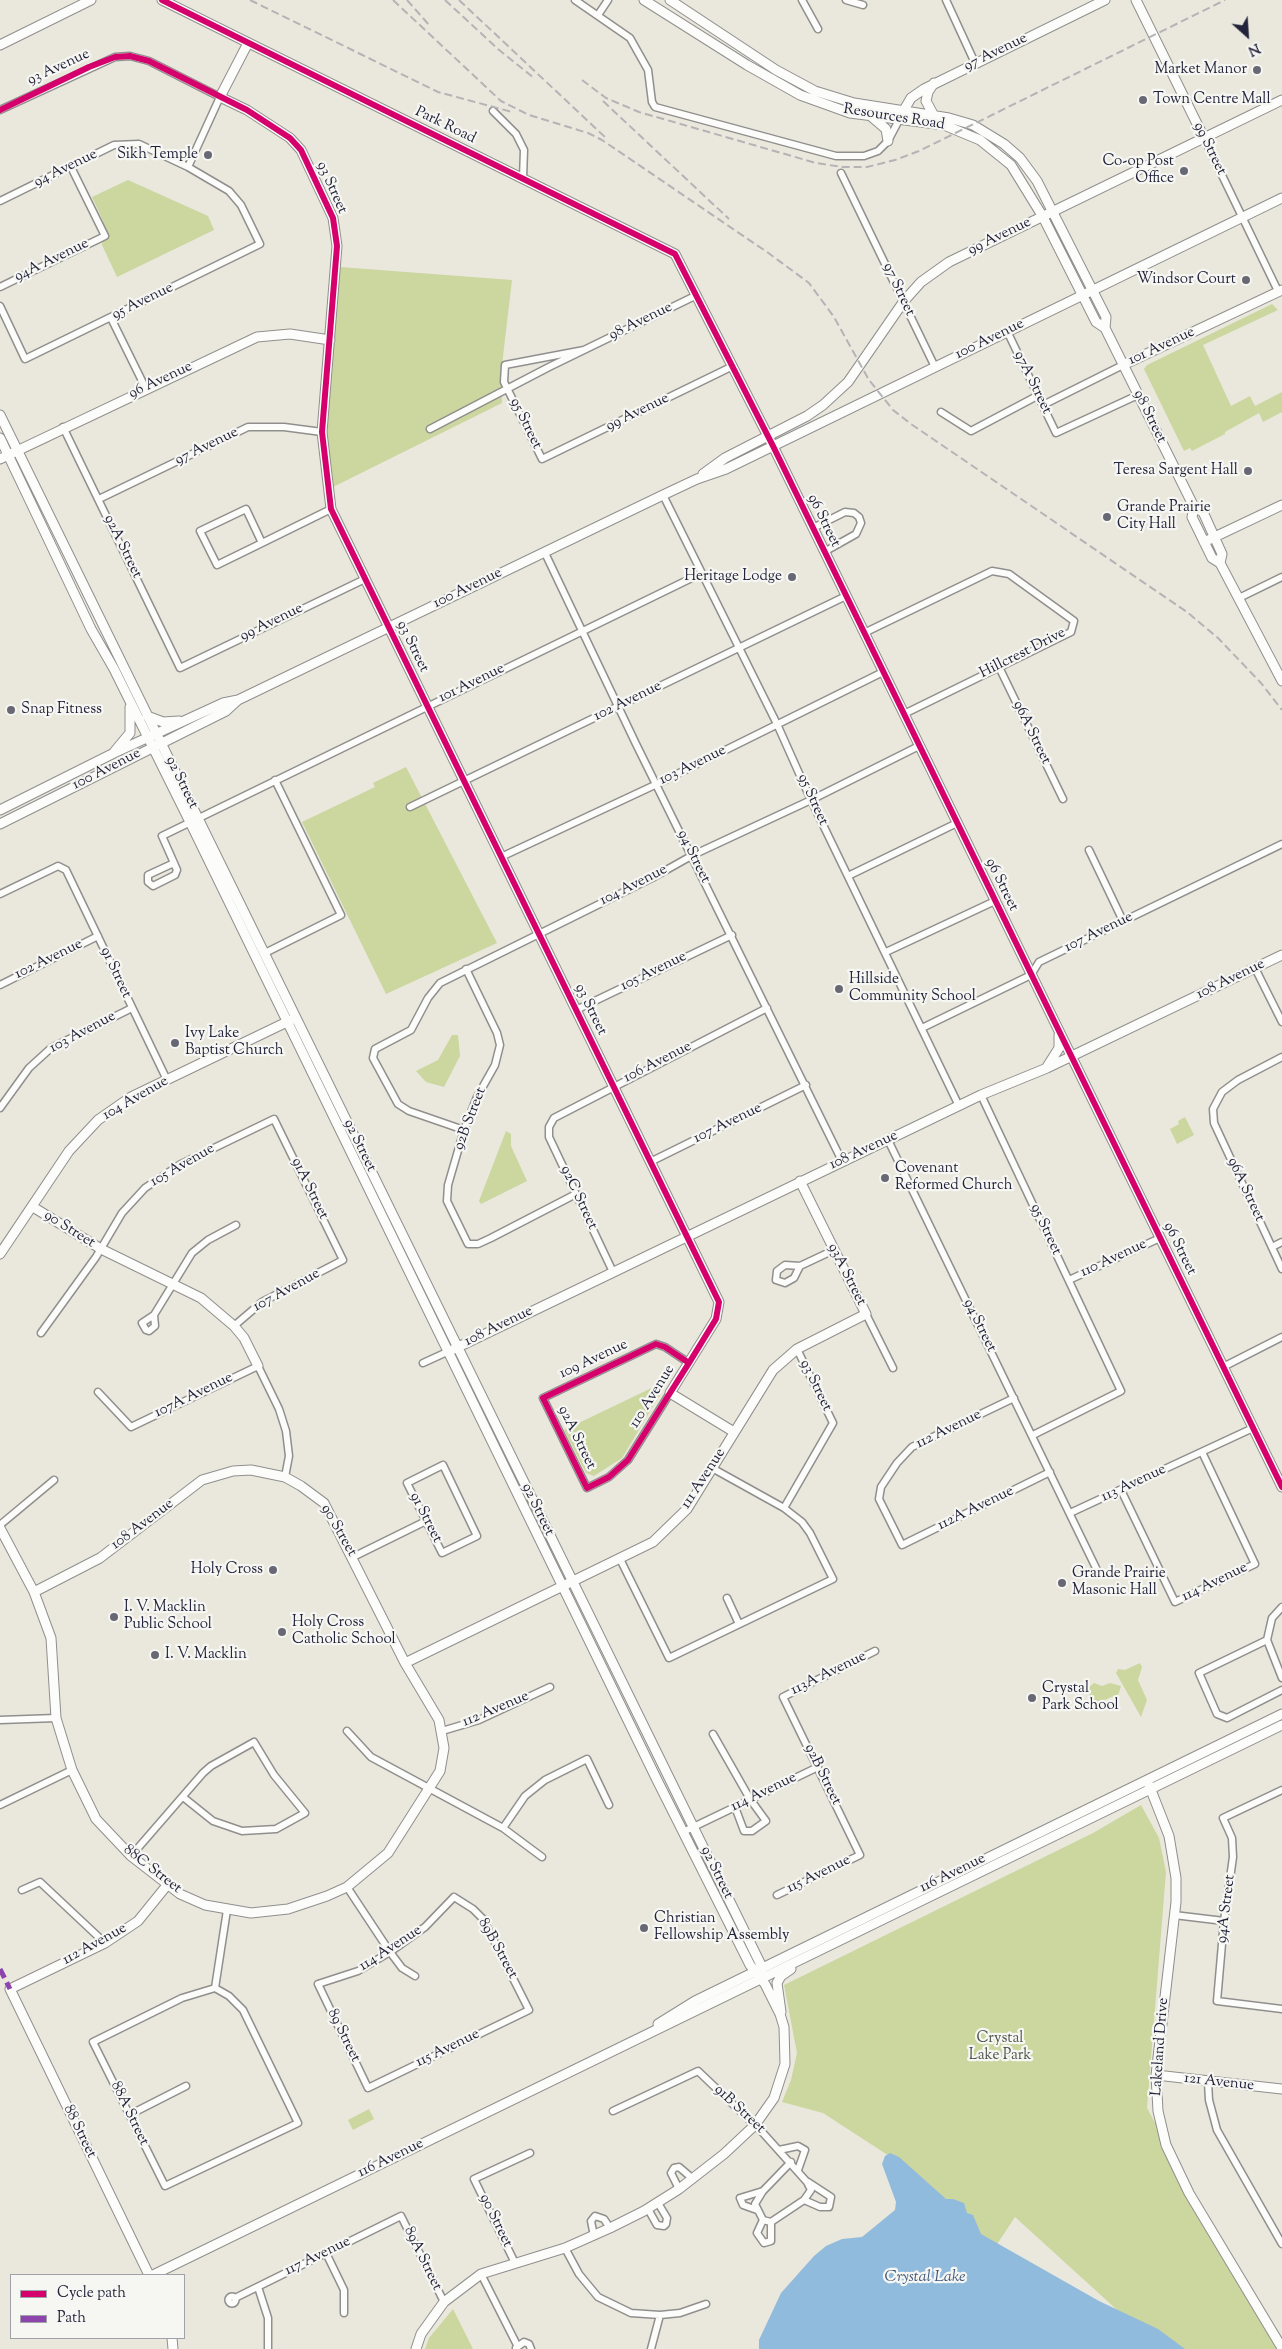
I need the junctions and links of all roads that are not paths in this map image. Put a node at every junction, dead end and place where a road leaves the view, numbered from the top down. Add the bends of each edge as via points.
1 (91, 0) edge
2 (162, 0) edge
3 (575, 0) edge
4 (608, 0) edge
5 (644, 0) edge
6 (670, 0) edge
7 (802, 0) edge
8 (846, 0) edge
9 (946, 0) edge
10 (1105, 0) edge
11 (1136, 0) edge
12 (863, 6) dead end
13 (598, 15) junction
14 (818, 29) dead end
15 (248, 43) junction
16 (0, 45) edge
17 (130, 56) joint
18 (975, 63) junction
19 (935, 83) junction
20 (220, 97) junction
21 (1282, 100) edge
22 (0, 110) edge
23 (903, 110) junction
24 (493, 111) dead end
25 (933, 114) junction
26 (872, 116) junction
27 (899, 120) junction
28 (1204, 138) junction
29 (888, 142) junction
30 (71, 167) junction
31 (188, 167) junction
32 (841, 173) dead end
33 (524, 178) junction
34 (1282, 198) edge
35 (0, 201) edge
36 (1053, 212) junction
37 (1043, 217) junction
38 (1242, 217) junction
39 (0, 287) edge
40 (1092, 290) junction
41 (1281, 293) edge
42 (697, 295) junction
43 (1083, 295) junction
44 (904, 301) junction
45 (0, 306) edge
46 (111, 318) junction
47 (1105, 328) junction
48 (1008, 333) junction
49 (330, 340) junction
50 (584, 350) junction
51 (1123, 365) junction
52 (733, 366) junction
53 (935, 367) junction
54 (146, 388) junction
55 (507, 388) junction
56 (1038, 395) junction
57 (1138, 395) junction
58 (1043, 405) junction
59 (941, 412) dead end
60 (0, 415) edge
61 (63, 427) junction
62 (430, 429) dead end
63 (322, 432) junction
64 (767, 435) junction
65 (0, 438) edge
66 (773, 446) junction
67 (16, 450) junction
68 (4, 457) edge
69 (542, 459) joint
70 (697, 479) junction
71 (663, 495) junction
72 (99, 499) junction
73 (1282, 505) edge
74 (1194, 507) junction
75 (331, 509) junction
76 (813, 528) junction
77 (1214, 537) junction
78 (1204, 542) junction
79 (262, 543) junction
80 (545, 552) junction
81 (824, 552) junction
82 (1220, 563) junction
83 (702, 573) junction
84 (1282, 577) edge
85 (365, 579) junction
86 (846, 596) junction
87 (1239, 598) junction
88 (389, 627) junction
89 (581, 631) junction
90 (864, 633) junction
91 (739, 648) junction
92 (180, 668) joint
93 (999, 668) junction
94 (883, 672) junction
95 (1279, 672) edge
96 (1282, 681) edge
97 (238, 700) junction
98 (130, 704) junction
99 (427, 706) junction
100 (618, 706) junction
101 (904, 714) junction
102 (147, 716) junction
103 (184, 721) junction
104 (777, 724) junction
105 (159, 738) junction
106 (150, 742) junction
107 (919, 746) junction
108 (114, 752) junction
109 (275, 780) junction
110 (464, 781) junction
111 (657, 784) junction
112 (1063, 799) dead end
113 (811, 800) junction
114 (410, 807) dead end
115 (0, 810) edge
116 (194, 820) junction
117 (957, 823) junction
118 (0, 824) edge
119 (1282, 844) edge
120 (1089, 850) dead end
121 (693, 855) junction
122 (501, 857) junction
123 (174, 863) junction
124 (848, 876) junction
125 (0, 894) edge
126 (995, 901) junction
127 (1123, 921) junction
128 (539, 934) junction
129 (732, 935) junction
130 (98, 936) junction
131 (886, 952) junction
132 (265, 953) junction
133 (1282, 955) edge
134 (1255, 968) junction
135 (466, 969) junction
136 (1030, 974) junction
137 (0, 985) edge
138 (132, 1008) junction
139 (767, 1008) junction
140 (576, 1010) junction
141 (296, 1018) junction
142 (287, 1022) junction
143 (1282, 1022) edge
144 (922, 1028) junction
145 (1060, 1033) junction
146 (1071, 1056) junction
147 (1282, 1058) edge
148 (1047, 1068) junction
149 (167, 1080) junction
150 (806, 1085) junction
151 (614, 1086) junction
152 (981, 1095) junction
153 (959, 1106) junction
154 (0, 1108) edge
155 (274, 1119) joint
156 (551, 1122) joint
157 (464, 1130) junction
158 (888, 1140) junction
159 (842, 1161) junction
160 (650, 1162) junction
161 (800, 1182) junction
162 (576, 1194) junction
163 (33, 1207) junction
164 (236, 1225) dead end
165 (687, 1237) junction
166 (1160, 1238) junction
167 (1282, 1242) edge
168 (1272, 1247) junction
169 (100, 1249) junction
170 (834, 1250) junction
171 (0, 1254) edge
172 (343, 1260) joint
173 (800, 1266) dead end
174 (1282, 1268) edge
175 (613, 1272) junction
176 (1068, 1280) junction
177 (172, 1284) junction
178 (719, 1302) joint
179 (866, 1314) junction
180 (154, 1315) dead end
181 (234, 1326) junction
182 (41, 1333) dead end
183 (1282, 1337) edge
184 (457, 1347) junction
185 (797, 1349) junction
186 (447, 1352) junction
187 (689, 1362) junction
188 (423, 1363) dead end
189 (258, 1366) junction
190 (1223, 1367) junction
191 (893, 1368) dead end
192 (98, 1392) dead end
193 (670, 1393) junction
194 (543, 1398) joint
195 (1014, 1398) junction
196 (1253, 1428) junction
197 (734, 1432) junction
198 (1033, 1435) junction
199 (1202, 1452) junction
200 (712, 1468) junction
201 (1050, 1472) junction
202 (285, 1478) junction
203 (54, 1480) dead end
204 (587, 1488) joint
205 (1282, 1488) edge
206 (1121, 1490) junction
207 (784, 1508) junction
208 (1070, 1513) junction
209 (426, 1520) junction
210 (0, 1527) edge
211 (902, 1545) joint
212 (353, 1557) junction
213 (620, 1558) junction
214 (1096, 1568) dead end
215 (572, 1582) junction
216 (563, 1587) junction
217 (34, 1592) junction
218 (727, 1598) dead end
219 (1282, 1607) edge
220 (739, 1624) junction
221 (1267, 1640) junction
222 (875, 1651) dead end
223 (405, 1664) junction
224 (1282, 1678) edge
225 (550, 1687) dead end
226 (1282, 1690) edge
227 (783, 1696) joint
228 (1282, 1714) edge
229 (56, 1718) junction
230 (0, 1720) edge
231 (1282, 1725) edge
232 (347, 1731) dead end
233 (442, 1731) junction
234 (713, 1734) dead end
235 (818, 1767) junction
236 (72, 1770) junction
237 (1149, 1785) junction
238 (430, 1788) junction
239 (1282, 1790) edge
240 (183, 1797) junction
241 (750, 1799) junction
242 (0, 1804) edge
243 (609, 1805) dead end
244 (734, 1807) junction
245 (693, 1827) junction
246 (503, 1828) junction
247 (683, 1832) junction
248 (860, 1855) joint
249 (131, 1856) junction
250 (542, 1857) dead end
251 (168, 1884) junction
252 (347, 1887) junction
253 (22, 1890) dead end
254 (777, 1894) dead end
255 (454, 1897) joint
256 (227, 1910) junction
257 (1174, 1916) junction
258 (1224, 1921) junction
259 (104, 1943) junction
260 (390, 1952) junction
261 (816, 1952) junction
262 (758, 1970) junction
263 (415, 1976) dead end
264 (762, 1978) junction
265 (318, 1984) joint
266 (216, 1988) junction
267 (10, 1989) joint
268 (1282, 2008) edge
269 (529, 2010) joint
270 (780, 2014) junction
271 (629, 2042) junction
272 (1156, 2075) junction
273 (1208, 2082) junction
274 (186, 2086) dead end
275 (368, 2088) joint
276 (1282, 2089) edge
277 (613, 2112) dead end
278 (129, 2114) junction
279 (754, 2125) junction
280 (779, 2150) junction
281 (530, 2153) dead end
282 (792, 2162) junction
283 (798, 2170) junction
284 (693, 2179) junction
285 (807, 2182) junction
286 (679, 2190) junction
287 (762, 2190) junction
288 (804, 2200) junction
289 (658, 2203) junction
290 (648, 2209) junction
291 (757, 2210) junction
292 (401, 2216) joint
293 (763, 2220) junction
294 (771, 2222) junction
295 (610, 2228) junction
296 (594, 2236) junction
297 (1282, 2244) edge
298 (565, 2248) junction
299 (326, 2253) junction
300 (515, 2263) junction
301 (149, 2274) edge
302 (155, 2274) edge
303 (481, 2274) junction
304 (258, 2287) junction
305 (235, 2298) dead end
306 (444, 2302) junction
307 (706, 2304) dead end
308 (344, 2313) dead end
309 (660, 2316) junction
310 (517, 2347) edge
311 (1282, 2348) edge
312 (268, 2349) edge
313 (416, 2349) edge
314 (532, 2349) edge
315 (651, 2349) edge

1 - 16 street
2 - 15 street, Park Road
3 - 13 street
4 - 13 street
5 - 26 street, Resources Road via 794,93 826,106
6 - 23 street, Resources Road via 801,84 841,100
7 - 14 street
8 - 12 street
9 - 18 street
10 - 18 street, 97 Avenue
11 - 28 street, 99 Street
13 - 29 street via 636,45 648,70 655,107 836,156 869,155
15 - 20 street
15 - 33 street, Park Road
17 - 20 street, 93 Street via 149,61
17 - 22 street, 93 Avenue via 115,57 89,67
18 - 19 street, 97 Avenue
19 - 23 street, 97 Avenue via 914,95
19 - 25 street via 926,101
20 - 31 street
20 - 49 street, 93 Street via 248,110 290,138 301,150 326,201 333,218 337,246
21 - 28 street, 99 Avenue
23 - 25 street, Resources Road
23 - 27 street, 97 Avenue
24 - 33 street via 516,134 524,150
25 - 36 street, Resources Road via 973,125 1004,144 1028,167
26 - 27 street, Resources Road
26 - 29 street via 886,129
27 - 29 street
27 - 37 street, Resources Road via 944,125 980,140 1011,165
28 - 36 street, 99 Avenue
28 - 38 street, 99 Street
30 - 31 street, 94 Avenue via 114,145 139,144
30 - 35 street, 94 Avenue
30 - 39 street, 94A Avenue via 105,236
31 - 46 street, 95 Avenue via 229,191 241,206 260,244
32 - 44 street, 97 Street
33 - 42 street, Park Road via 675,254
34 - 38 street, 100 Avenue
36 - 37 street, 99 Avenue
36 - 40 street, 98 Street
37 - 43 street, 98 Street
37 - 44 street, 99 Avenue via 949,262 921,282
38 - 40 street, 100 Avenue
38 - 41 street, 99 Street
40 - 43 street, 100 Avenue
40 - 47 street, 98 Street via 1106,317
41 - 51 street, 101 Avenue
42 - 50 street, 98 Avenue
42 - 52 street, 96 Street
43 - 47 street, 98 Street via 1096,322
43 - 48 street, 100 Avenue
44 - 53 street, 97 Street
44 - 64 street, 99 Avenue via 860,366 837,393 807,416
45 - 46 street, 95 Avenue via 25,359
46 - 54 street
47 - 51 street, 98 Street
48 - 53 street, 100 Avenue
48 - 56 street, 97A Street
49 - 54 street, 96 Avenue via 290,334 257,337
49 - 63 street, 93 Street
50 - 55 street, 98 Avenue
50 - 55 street, 98 Avenue via 505,365
51 - 57 street, 98 Street
51 - 58 street, 101 Avenue
52 - 64 street, 96 Street
52 - 69 street, 99 Avenue
53 - 66 street, 100 Avenue
54 - 61 street, 96 Avenue
55 - 62 street, 98 Avenue
55 - 69 street, 95 Street
56 - 58 street, 97A Street
56 - 59 street via 971,431
57 - 58 street, 97A Street via 1056,432
57 - 74 street, 98 Street
60 - 67 street, 92 Street
61 - 67 street, 96 Avenue
61 - 72 street, 92A Street
63 - 72 street, 97 Avenue via 284,427 248,428
63 - 75 street, 93 Street
64 - 66 street, 96 Street
64 - 70 street, 100 Avenue via 725,458
65 - 68 street, 92 Street
66 - 70 street, 100 Avenue
66 - 76 street, 96 Street
67 - 68 street, 96 Avenue
67 - 102 street, 92 Street
68 - 98 street, 92 Street
70 - 71 street, 100 Avenue
71 - 80 street, 100 Avenue
71 - 83 street, 95 Street
72 - 92 street, 92A Street
73 - 77 street
74 - 77 street, 98 Street via 1203,512
74 - 78 street, 98 Street via 1192,517
75 - 79 street
75 - 85 street, 93 Street
76 - 81 street, 96 Street
76 - 81 street via 845,512 859,517 861,523 856,534
77 - 78 street
77 - 82 street, 98 Street via 1222,554
78 - 82 street, 98 Street via 1212,558
79 - 79 street via 246,509 200,531 217,565
80 - 88 street, 100 Avenue
80 - 89 street, 94 Street
81 - 86 street, 96 Street
82 - 87 street, 98 Street
83 - 89 street, 101 Avenue
83 - 91 street, 95 Street
84 - 87 street
85 - 88 street, 93 Street
85 - 92 street, 99 Avenue
86 - 90 street, 96 Street
86 - 91 street, 102 Avenue
87 - 95 street, 98 Street
88 - 97 street, 100 Avenue
88 - 99 street, 93 Street
89 - 99 street, 101 Avenue
89 - 100 street, 94 Street
90 - 93 street, Hillcrest Drive via 992,571 1009,574 1074,621 1071,632
90 - 94 street, 96 Street
91 - 100 street, 102 Avenue
91 - 104 street, 95 Street
93 - 101 street, Hillcrest Drive
93 - 112 street, 96A Street
94 - 101 street, 96 Street
94 - 104 street, 103 Avenue
95 - 96 street, 98 Street
97 - 103 street, 100 Avenue via 223,703
97 - 105 street, 100 Avenue via 226,711
98 - 106 street, 92 Street
98 - 108 street via 130,733
99 - 109 street, 101 Avenue
99 - 110 street, 93 Street
100 - 110 street, 102 Avenue
100 - 111 street, 94 Street
101 - 107 street, 96 Street
102 - 103 street via 163,722
102 - 105 street, 92 Street
103 - 105 street, 100 Avenue
104 - 111 street, 103 Avenue
104 - 113 street, 95 Street
105 - 106 street, 100 Avenue
105 - 116 street, 92 Street
106 - 108 street, 100 Avenue
106 - 116 street, 92 Street
106 - 118 street, 100 Avenue
107 - 113 street, 104 Avenue
107 - 117 street, 96 Street
108 - 115 street, 100 Avenue
109 - 116 street, 101 Avenue
109 - 132 street via 341,915
110 - 114 street, 102 Avenue
110 - 122 street, 93 Street
111 - 121 street, 94 Street
111 - 122 street, 103 Avenue
113 - 121 street, 104 Avenue
113 - 124 street, 95 Street
116 - 123 street, 101 Avenue via 162,836
116 - 132 street, 92 Street
116 - 142 street, 92 Street
117 - 124 street
117 - 126 street, 96 Street
119 - 127 street, 107 Avenue
120 - 127 street
121 - 128 street, 104 Avenue
121 - 129 street, 94 Street
122 - 128 street, 93 Street
123 - 123 street via 148,876 148,882 153,886 175,875
124 - 131 street, 95 Street
125 - 130 street, 91 Street via 54,868 62,868 68,873
126 - 131 street
126 - 136 street, 96 Street
127 - 136 street, 107 Avenue via 1038,962
128 - 135 street, 104 Avenue
128 - 140 street, 93 Street
129 - 139 street, 94 Street
129 - 140 street, 105 Avenue
130 - 137 street, 102 Avenue
130 - 138 street, 91 Street
131 - 144 street, 95 Street
132 - 141 street, 92 Street
133 - 134 street, 108 Avenue
134 - 143 street
134 - 146 street, 108 Avenue
135 - 157 street, 92B Street via 500,1045 495,1065
135 - 157 street, 104 Avenue via 434,989 411,1030 372,1053 398,1104
136 - 144 street, 107 Avenue
136 - 145 street, 96 Street
138 - 149 street, 91 Street
138 - 154 street, 103 Avenue via 52,1048 24,1074
139 - 150 street, 94 Street
139 - 151 street, 106 Avenue
140 - 151 street, 93 Street
141 - 142 street, 104 Avenue
141 - 184 street, 92 Street
142 - 149 street, 104 Avenue
142 - 186 street, 92 Street
144 - 153 street, 95 Street
145 - 146 street, 96 Street
145 - 148 street via 1058,1048
146 - 148 street, 108 Avenue
146 - 166 street, 96 Street
147 - 168 street, 96A Street via 1238,1080 1222,1092 1213,1109 1214,1123
148 - 152 street, 108 Avenue
149 - 163 street, 104 Avenue via 120,1104 88,1129 69,1151
150 - 159 street, 94 Street
150 - 160 street, 107 Avenue
151 - 156 street, 106 Avenue via 569,1108
151 - 160 street, 93 Street
152 - 153 street, 108 Avenue
152 - 176 street, 95 Street
153 - 158 street, 108 Avenue
155 - 169 street, 105 Avenue via 181,1164 154,1181 126,1209
155 - 172 street, 91A Street
156 - 162 street, 92C Street via 549,1137
157 - 162 street, 92B Street via 448,1185 447,1200 468,1244 478,1244 491,1238
158 - 159 street, 108 Avenue
158 - 195 street, 94 Street
159 - 161 street, 108 Avenue
160 - 165 street, 93 Street
161 - 165 street, 108 Avenue
161 - 170 street, 93A Street
162 - 175 street, 92C Street
163 - 169 street, 90 Street
163 - 171 street, 104 Avenue
164 - 177 street via 192,1253
165 - 175 street, 108 Avenue
165 - 178 street, 93 Street
166 - 176 street, 110 Avenue
166 - 190 street, 96 Street
167 - 168 street
168 - 174 street, 96A Street
169 - 177 street, 90 Street
169 - 182 street, 105 Avenue
170 - 173 street
170 - 179 street, 93A Street
172 - 181 street, 107 Avenue via 262,1302
175 - 184 street, 108 Avenue
176 - 198 street, 95 Street via 1121,1391
177 - 180 street
177 - 181 street, 90 Street via 201,1298
178 - 187 street, 110 Avenue via 716,1319
179 - 185 street, 111 Avenue
179 - 191 street, 93A Street
181 - 189 street, 90 Street
183 - 190 street
184 - 186 street, 108 Avenue
184 - 215 street, 92 Street
185 - 197 street, 111 Avenue via 773,1370
185 - 207 street, 93 Street via 833,1423
186 - 188 street
186 - 216 street, 92 Street
187 - 193 street, 110 Avenue
187 - 194 street, 109 Avenue via 656,1344
189 - 192 street, 107A Avenue via 131,1427
189 - 202 street, 90 Street via 284,1422 289,1456
190 - 196 street, 96 Street
193 - 197 street
193 - 204 street, 110 Avenue via 628,1460 609,1477
194 - 204 street, 92A Street
195 - 198 street, 94 Street
195 - 211 street, 112 Avenue via 912,1447 897,1463 881,1487 879,1498
196 - 199 street, 113 Avenue
196 - 205 street, 96 Street
197 - 200 street, 111 Avenue
198 - 201 street, 94 Street
199 - 206 street, 113 Avenue
199 - 206 street, 114 Avenue via 1255,1564 1175,1602
200 - 207 street
200 - 213 street, 111 Avenue via 687,1509 653,1542
201 - 208 street, 94 Street
201 - 211 street, 112A Avenue
202 - 212 street, 90 Street via 324,1503
202 - 217 street, 108 Avenue via 242,1470 202,1480 100,1558
203 - 210 street
206 - 208 street, 113 Avenue
207 - 220 street via 810,1533 834,1579
208 - 214 street
209 - 209 street, 91 Street via 442,1553 477,1536 442,1465 407,1483
209 - 212 street
210 - 217 street, 88C Street
212 - 223 street, 90 Street
213 - 215 street, 111 Avenue
213 - 220 street via 668,1658
215 - 216 street, 111 Avenue
215 - 245 street, 92 Street
216 - 223 street, 111 Avenue
216 - 247 street, 92 Street
217 - 229 street, 88C Street via 51,1638
218 - 220 street
219 - 221 street via 1272,1618
221 - 224 street
221 - 226 street via 1199,1673 1217,1714 1227,1718
222 - 227 street, 113A Avenue
223 - 233 street, 90 Street via 433,1709
225 - 233 street, 112 Avenue via 479,1720
227 - 235 street, 92B Street
228 - 237 street, 116 Avenue
229 - 230 street
229 - 236 street, 88C Street
231 - 237 street, 116 Avenue
232 - 238 street via 371,1757
233 - 238 street, 90 Street via 444,1748 440,1771
234 - 241 street
235 - 241 street, 114 Avenue
235 - 248 street, 92B Street
236 - 242 street
236 - 249 street, 88C Street via 96,1819
237 - 257 street, Lakeland Drive via 1165,1822 1173,1852 1176,1878
237 - 261 street, 116 Avenue
237 - 262 street, 116 Avenue
238 - 246 street
238 - 252 street via 388,1853
239 - 258 street, 94A Street via 1223,1818 1232,1838 1234,1857
240 - 240 street via 213,1822 242,1831 276,1829 305,1813 274,1775 254,1742 211,1766
240 - 249 street
241 - 244 street, 114 Avenue
241 - 244 street via 766,1821 752,1831 744,1831
243 - 246 street via 587,1760 545,1780 525,1796
244 - 245 street, 114 Avenue
245 - 247 street, 114 Avenue
245 - 262 street, 92 Street
246 - 250 street
247 - 262 street, 92 Street
248 - 254 street, 115 Avenue
249 - 251 street, 88C Street
251 - 256 street, 88C Street via 180,1894
251 - 259 street, 112 Avenue via 138,1921
252 - 256 street via 288,1909 251,1913
252 - 260 street
253 - 259 street via 40,1882
255 - 260 street, 114 Avenue via 425,1927
255 - 269 street, 89B Street via 483,1919
256 - 266 street
257 - 258 street
257 - 272 street, Lakeland Drive
258 - 268 street, 94A Street via 1217,2001
259 - 267 street, 112 Avenue
260 - 263 street via 402,1968
260 - 265 street, 114 Avenue via 358,1971
261 - 264 street, 116 Avenue
261 - 270 street via 779,1978
262 - 264 street, 92 Street
262 - 271 street, 116 Avenue via 695,2001
264 - 270 street
264 - 271 street, 116 Avenue
265 - 275 street, 89 Street
266 - 278 street, 88A Street via 182,1998 94,2042
266 - 278 street, 88A Street via 243,2010 298,2123 165,2186
267 - 301 street, 88 Street
269 - 275 street, 115 Avenue
270 - 279 street via 785,2040 783,2074 774,2098
271 - 302 street, 116 Avenue
272 - 273 street, 121 Avenue
272 - 311 street, Lakeland Drive via 1158,2111 1166,2145 1189,2193
273 - 276 street, 121 Avenue
273 - 297 street via 1217,2130
274 - 278 street
277 - 279 street, 91B Street via 698,2071
279 - 280 street, 91B Street
279 - 284 street
280 - 282 street, 91B Street
280 - 283 street via 798,2146 805,2150
281 - 300 street, 90 Street via 474,2179
282 - 283 street, 91B Street
282 - 287 street
283 - 285 street, 91B Street
284 - 286 street
284 - 286 street via 679,2167 674,2168 671,2173
285 - 288 street via 811,2190
285 - 288 street, 91B Street via 831,2197 829,2207
286 - 289 street
287 - 291 street via 755,2204
287 - 291 street via 740,2198 743,2205
288 - 294 street
289 - 290 street
289 - 290 street via 666,2218 664,2226 656,2225
290 - 295 street
291 - 293 street
292 - 299 street, 117 Avenue
292 - 306 street, 89A Street
293 - 294 street
293 - 294 street via 757,2233 764,2243 771,2241
295 - 296 street
295 - 296 street via 595,2216 591,2221
296 - 298 street
298 - 300 street
298 - 309 street via 579,2274 598,2298 631,2313
299 - 304 street, 117 Avenue
299 - 308 street via 344,2290
300 - 303 street
303 - 306 street
303 - 310 street
304 - 305 street, 117 Avenue
304 - 312 street via 268,2318
306 - 313 street via 421,2334
307 - 309 street
309 - 315 street
310 - 314 street via 527,2343

